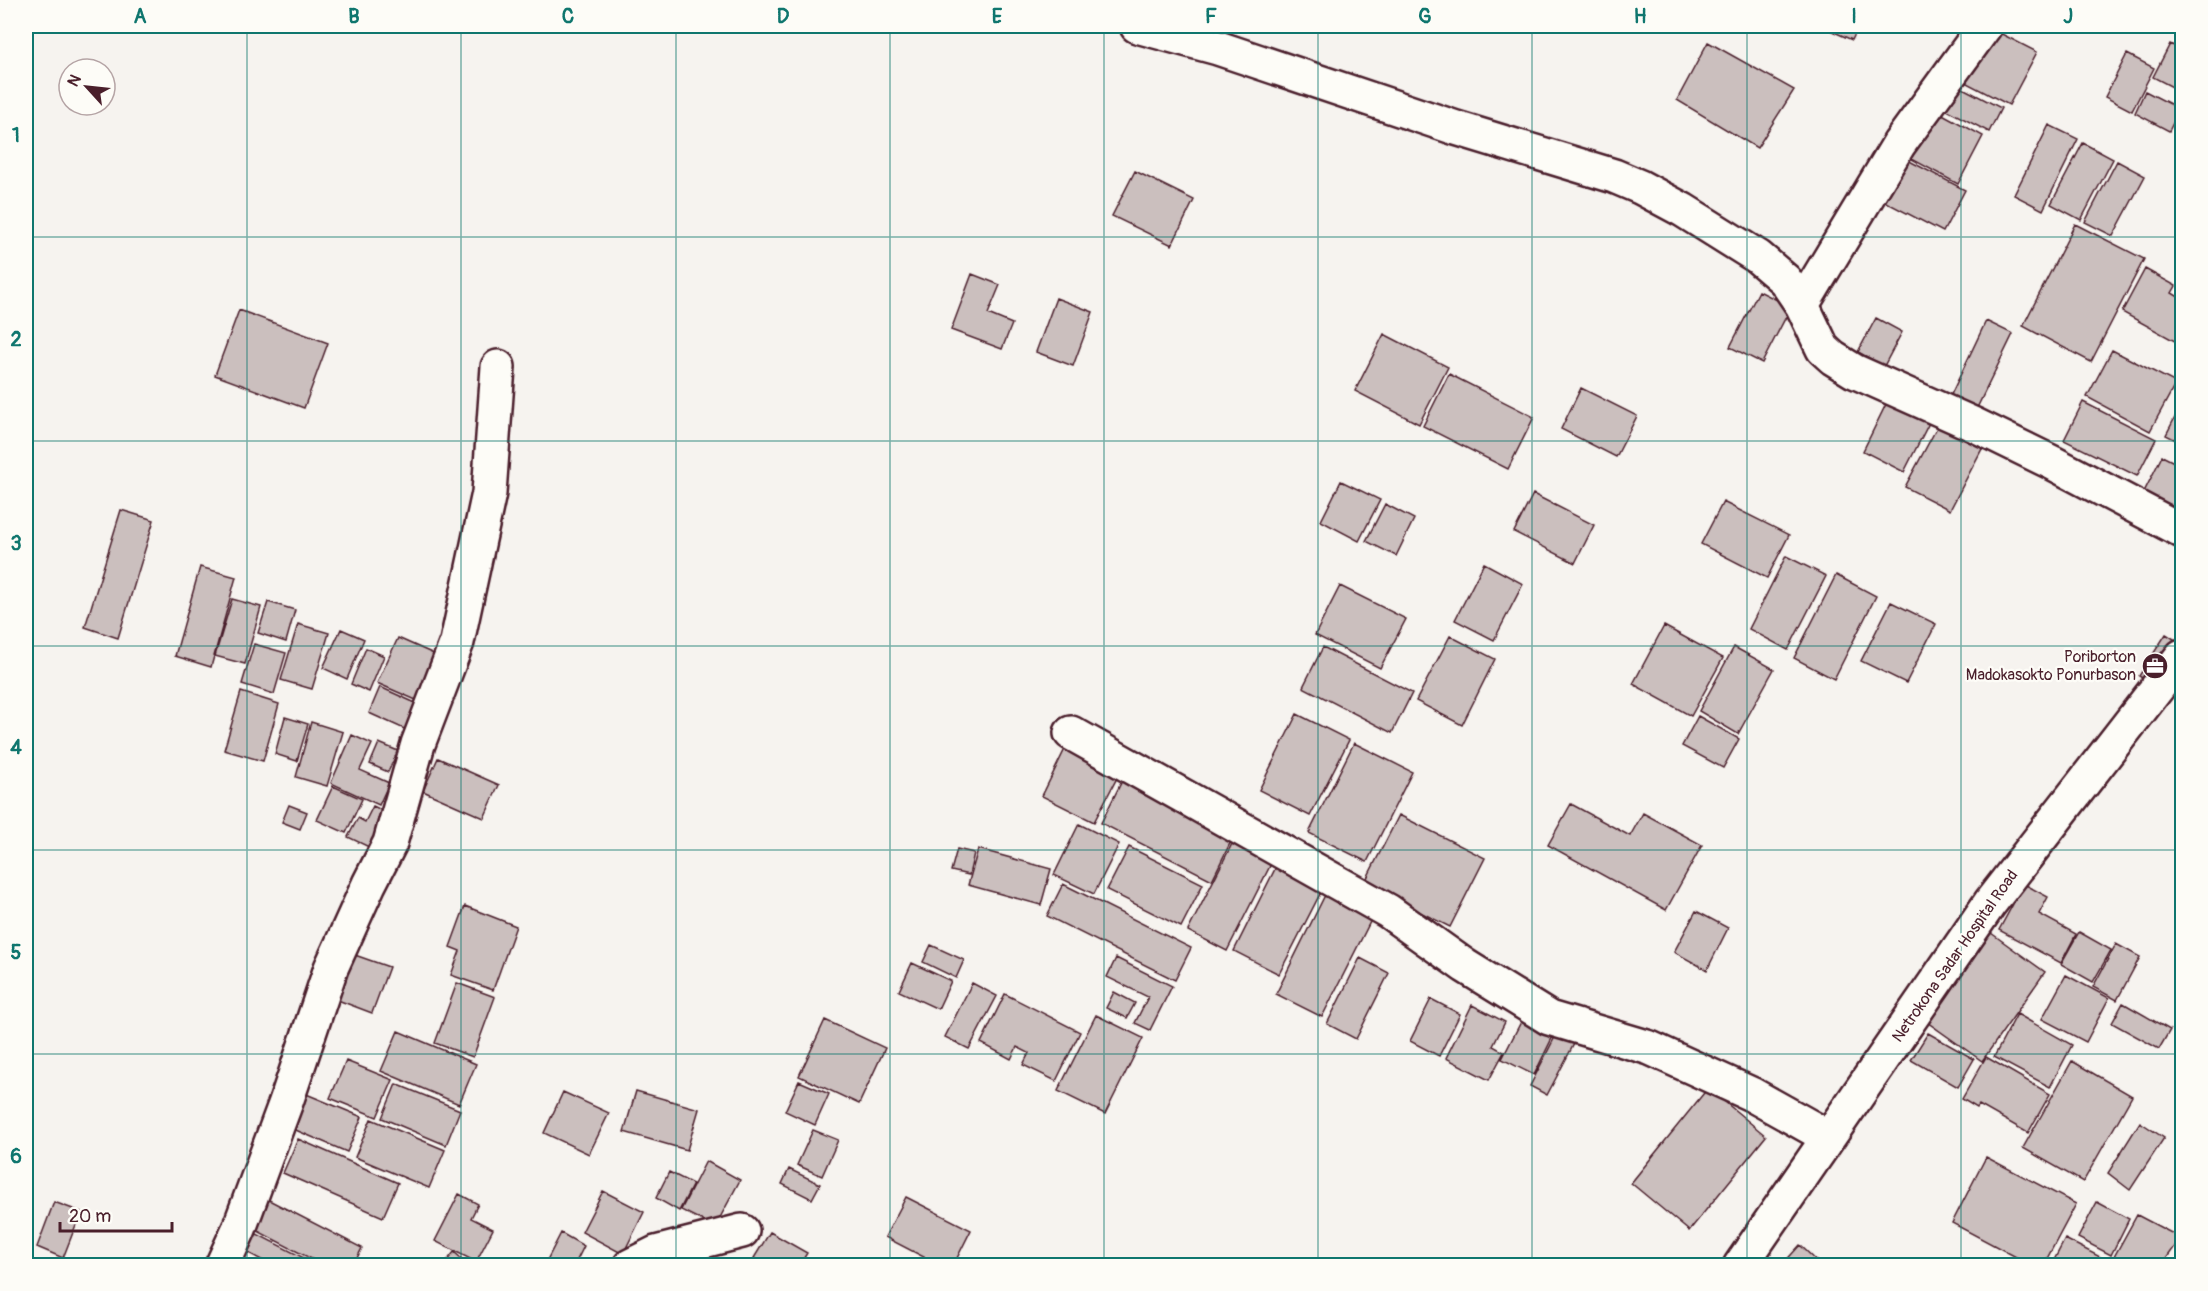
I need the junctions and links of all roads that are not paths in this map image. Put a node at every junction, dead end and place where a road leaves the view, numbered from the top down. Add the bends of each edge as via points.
1 (1137, 26) edge
2 (1985, 26) edge
3 (1802, 305) junction
4 (498, 367) dead end
5 (2182, 531) edge
6 (2182, 656) edge
7 (1071, 733) dead end
8 (1828, 1137) junction
9 (742, 1231) dead end
10 (222, 1266) edge
11 (630, 1266) edge
12 (1740, 1266) edge

1 - 3 street via 1218,48 1614,176 1683,210 1758,256 1785,280
2 - 3 street via 1899,144
3 - 5 street via 1823,349 1854,371 1975,425
4 - 10 street via 489,493 457,642 418,744 390,843 331,968 286,1102
6 - 8 street, Netrokona Sadar Hospital Road via 1990,903
7 - 8 street via 1388,911 1465,966 1549,1018 1650,1048 1751,1095
8 - 12 street, Netrokona Sadar Hospital Road
9 - 11 street via 656,1253

